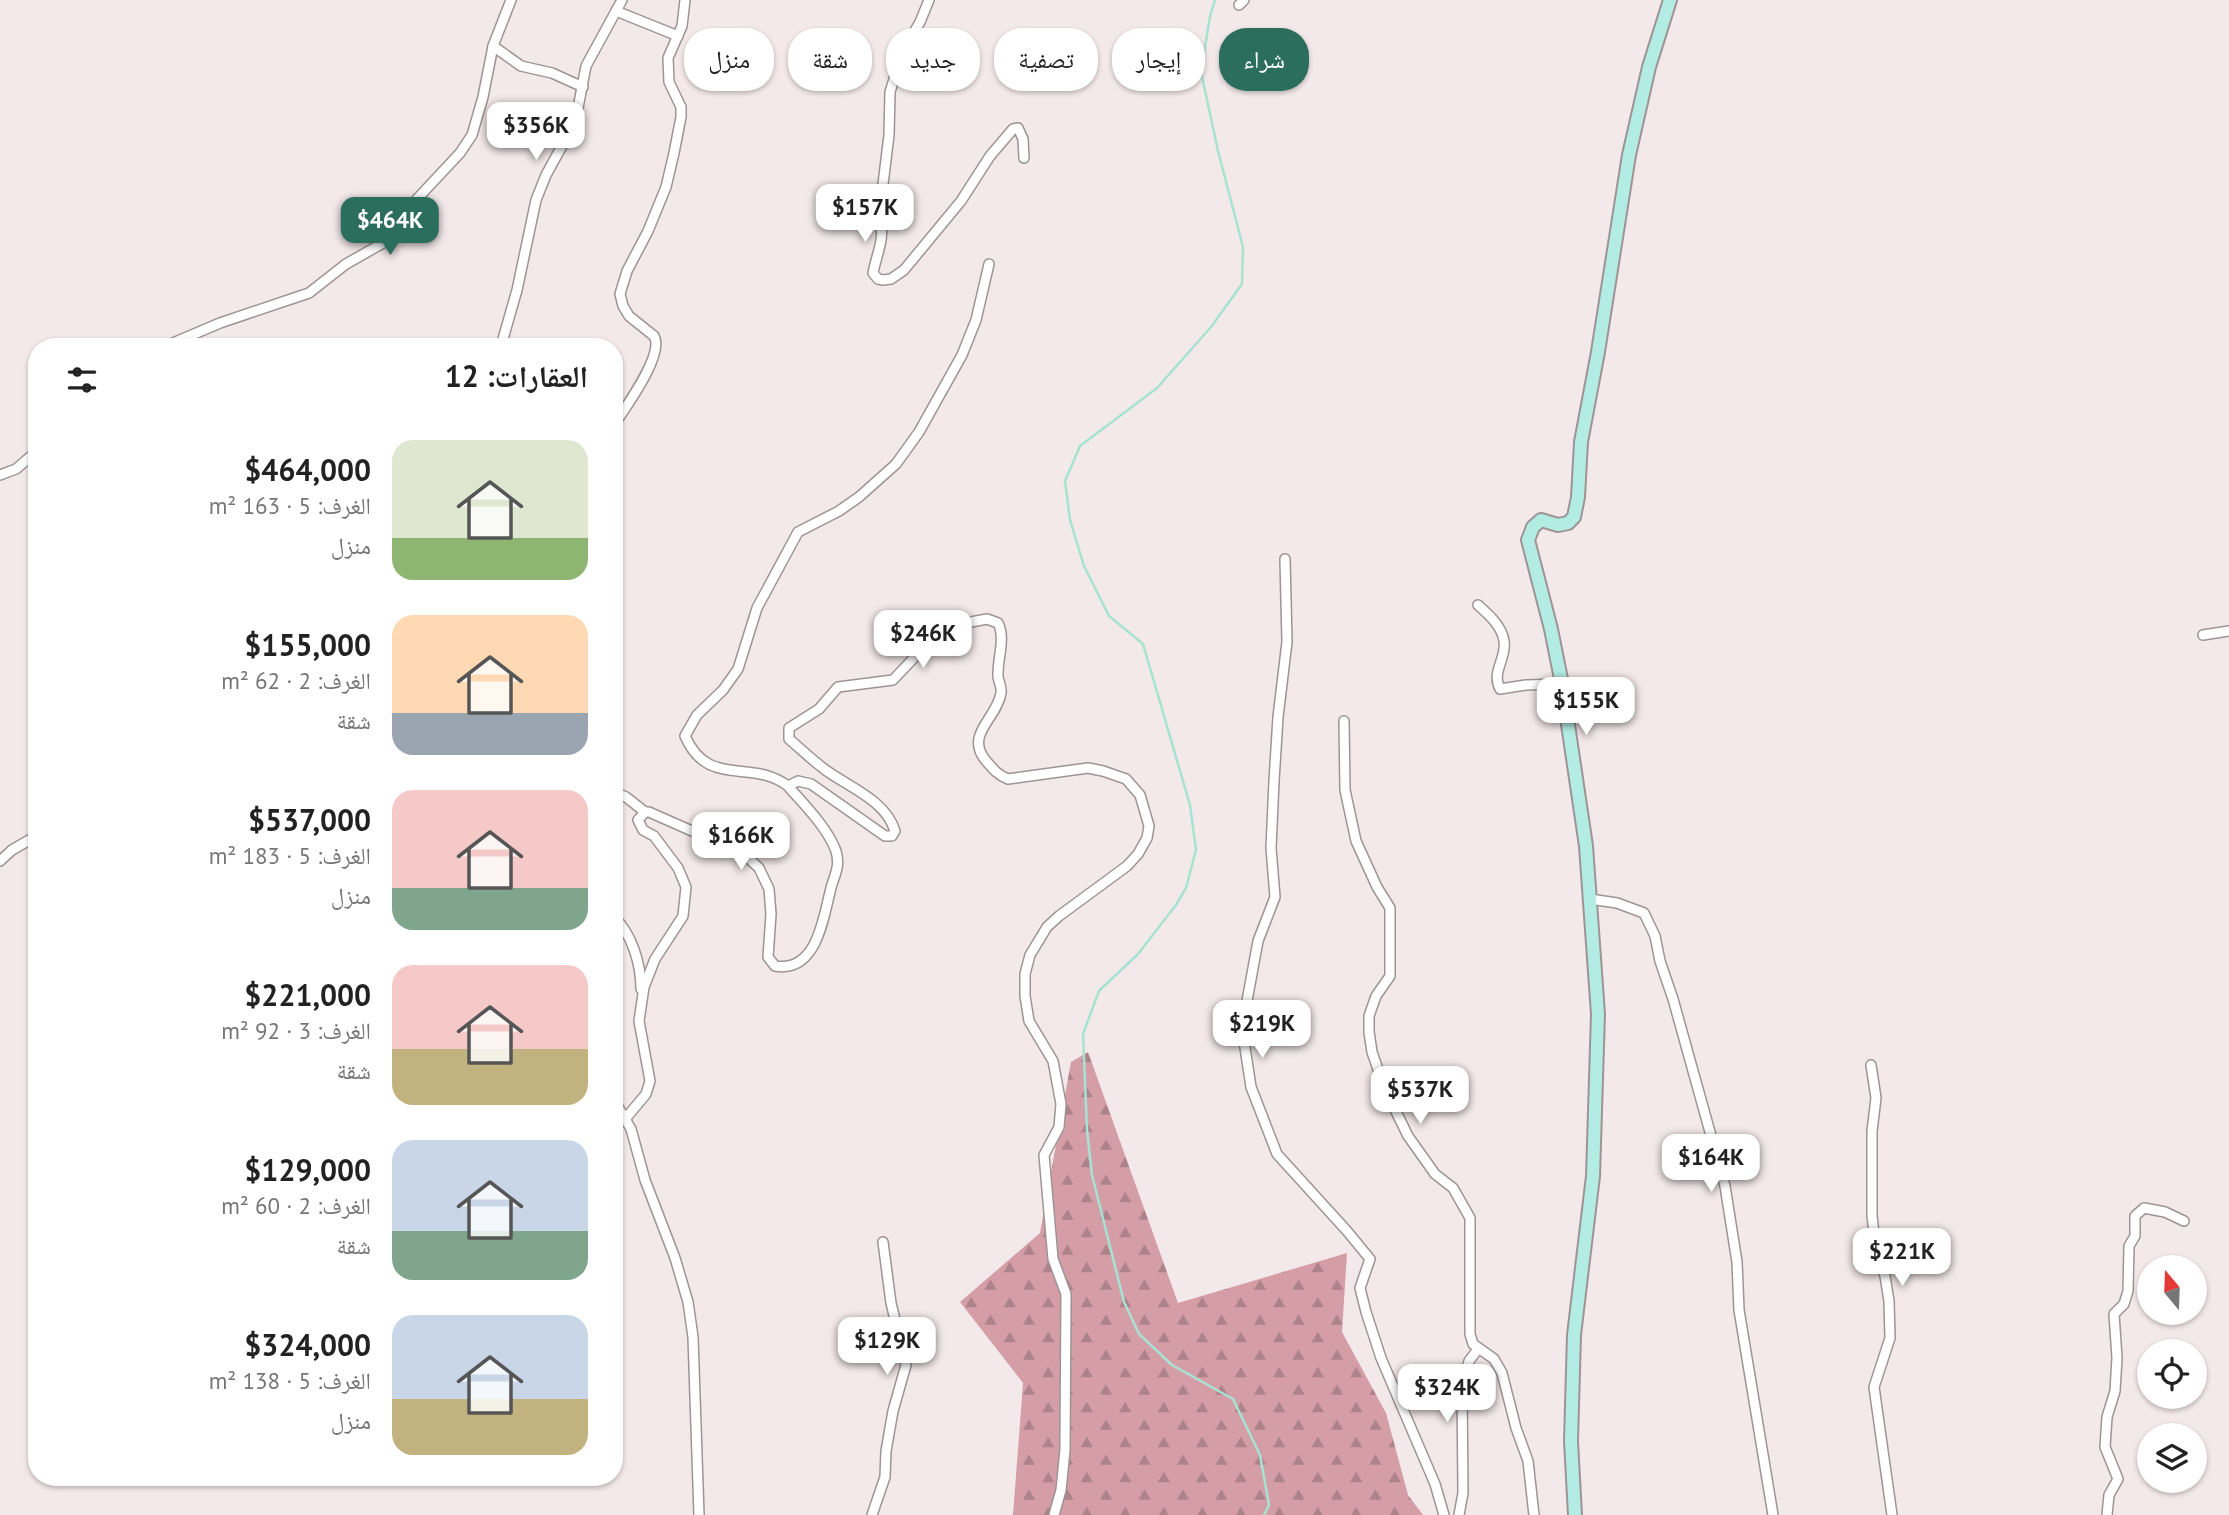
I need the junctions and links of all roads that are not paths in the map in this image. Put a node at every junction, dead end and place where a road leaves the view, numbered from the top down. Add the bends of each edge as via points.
1 (511, 0) edge
2 (622, 0) edge
3 (685, 0) edge
4 (929, 0) edge
5 (1670, 0) edge
6 (616, 11) junction
7 (678, 36) junction
8 (492, 46) junction
9 (583, 87) junction
10 (1024, 158) dead end
11 (989, 264) dead end
12 (185, 338) edge
13 (503, 338) edge
14 (623, 411) edge
15 (28, 459) edge
16 (0, 475) edge
17 (1285, 559) dead end
18 (1478, 605) dead end
19 (2229, 631) edge
20 (2203, 635) dead end
21 (1562, 684) junction
22 (1344, 721) dead end
23 (788, 786) junction
24 (623, 796) edge
25 (645, 812) junction
26 (28, 841) edge
27 (0, 861) edge
28 (1590, 899) junction
29 (623, 927) edge
30 (642, 1000) junction
31 (1871, 1065) dead end
32 (623, 1114) edge
33 (626, 1118) junction
34 (2184, 1221) dead end
35 (883, 1242) dead end
36 (1478, 1349) junction
37 (699, 1515) edge
38 (872, 1515) edge
39 (1054, 1515) edge
40 (1444, 1515) edge
41 (1459, 1515) edge
42 (1534, 1515) edge
43 (1575, 1515) edge
44 (1773, 1515) edge
45 (1892, 1515) edge
46 (2107, 1515) edge

1 - 8 street
2 - 6 street
3 - 7 street
4 - 10 street via 902,53 890,92 890,135 878,217 883,240 873,273 883,280 904,270 1013,129 1021,132
5 - 21 street via 1631,144 1581,442 1574,517 1558,525 1541,520 1528,540
6 - 7 street
6 - 9 street via 586,66
7 - 14 street via 668,58 669,82 681,107 674,153 666,187 620,294 625,312 654,336 657,348
8 - 9 street via 522,66
8 - 12 street via 472,135 383,243 309,293
9 - 13 street via 569,133 536,200
11 - 23 street via 962,355 919,432 896,464 859,497 798,532 757,608 738,669 697,715 685,736 692,751 719,769 776,777
15 - 16 street
17 - 40 street via 1287,642 1271,848 1275,897 1258,942 1242,1028 1251,1087 1277,1154 1370,1259 1360,1288 1366,1312
18 - 21 street via 1505,642 1497,672 1500,690
19 - 20 street
21 - 28 street
22 - 36 street via 1345,790 1356,841 1390,908 1390,976 1369,1016 1372,1052 1408,1136 1435,1174 1452,1188 1470,1218 1470,1334
23 - 25 street via 816,819 835,849 839,866 821,932 808,955 781,967 768,957 769,889 759,868 744,854
23 - 39 street via 798,781 811,784 892,836 893,825 873,800 798,747 789,739 789,728 819,709 838,687 893,680 925,646 987,618 1002,631 1001,693 978,737 985,761 1008,779 1088,768 1103,771 1126,779 1140,795 1149,826 1138,854 1110,881 1047,927 1030,955 1025,974 1029,1021 1053,1061 1061,1104 1059,1127 1044,1156 1053,1259 1066,1294 1065,1450
24 - 25 street
25 - 30 street via 639,825 662,846 686,887 683,916 654,958
26 - 27 street
28 - 43 street via 1598,1014 1593,1176 1574,1335 1570,1418
28 - 44 street via 1643,913 1655,936 1725,1186 1739,1310
29 - 30 street via 641,981
30 - 33 street via 639,1021 650,1081 642,1100
31 - 45 street via 1876,1098 1872,1216 1889,1301 1890,1338 1874,1387
32 - 33 street
33 - 37 street via 688,1303
34 - 46 street via 2144,1208 2135,1216 2128,1291 2114,1314 2115,1391 2105,1447 2118,1479 2109,1495
35 - 38 street via 906,1365 893,1410 885,1477
36 - 41 street via 1469,1361 1462,1387
36 - 42 street via 1494,1359 1502,1373 1528,1461

